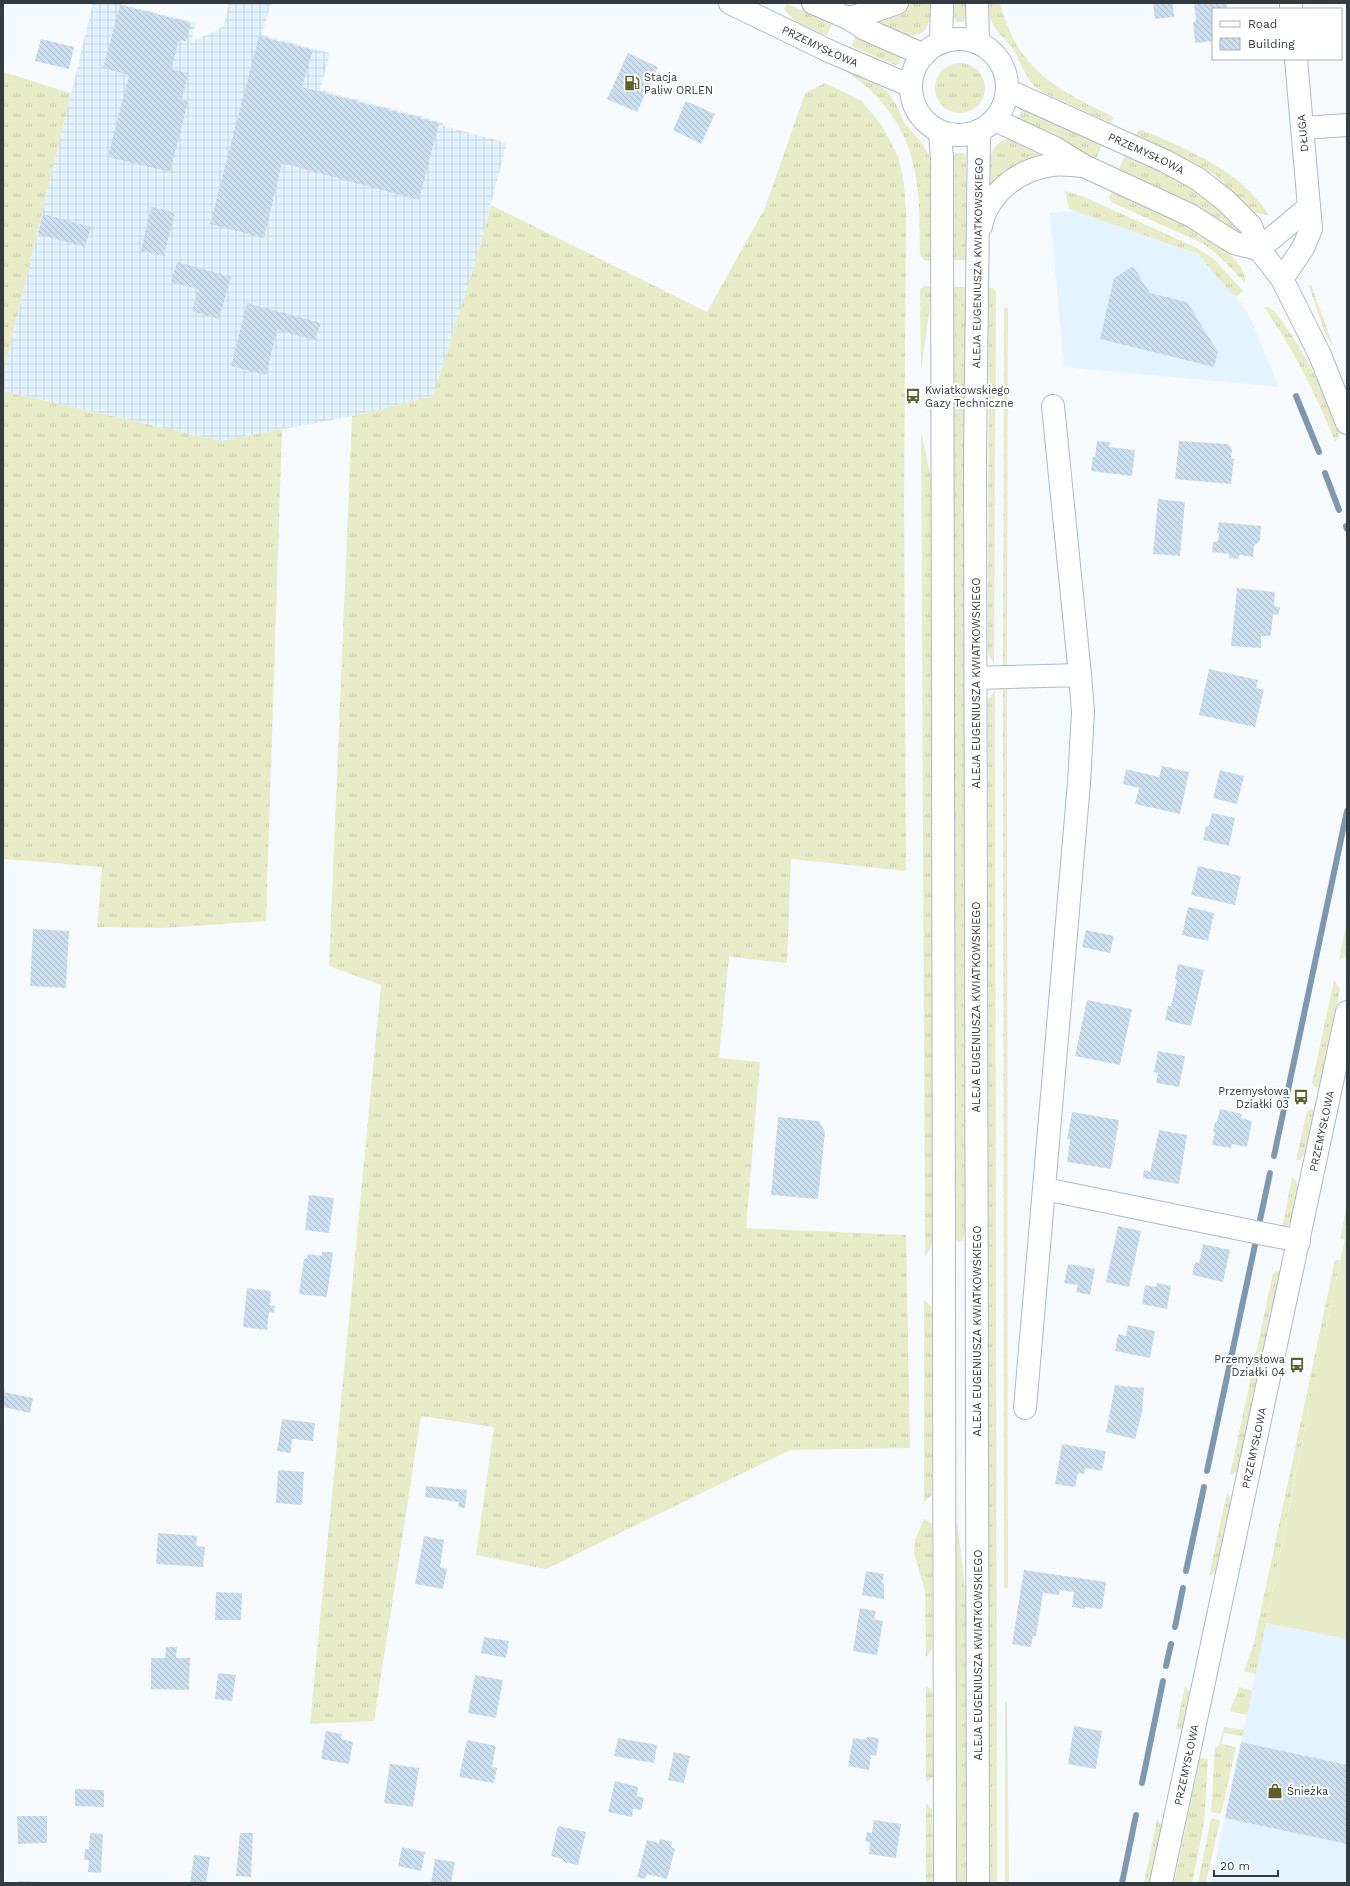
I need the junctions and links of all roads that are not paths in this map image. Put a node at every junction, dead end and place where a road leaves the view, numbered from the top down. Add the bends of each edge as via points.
1 (730, 3) edge
2 (813, 3) edge
3 (896, 3) edge
4 (942, 3) edge
5 (977, 3) edge
6 (848, 18) junction
7 (941, 43) junction
8 (978, 43) junction
9 (924, 55) junction
10 (1296, 60) edge
11 (911, 86) junction
12 (1008, 90) junction
13 (1347, 125) edge
14 (987, 126) junction
15 (1303, 128) junction
16 (940, 132) junction
17 (1084, 166) junction
18 (1309, 207) junction
19 (977, 241) junction
20 (1259, 249) junction
21 (1282, 279) junction
22 (1053, 406) dead end
23 (1347, 423) edge
24 (1080, 674) junction
25 (976, 678) junction
26 (1347, 1012) edge
27 (1046, 1189) junction
28 (1299, 1241) junction
29 (1026, 1408) dead end
30 (944, 1883) edge
31 (978, 1883) edge
32 (1161, 1883) edge

1 - 11 street, PRZEMYSŁOWA via 831,52
2 - 6 street
3 - 6 street
4 - 7 street
5 - 8 street
6 - 9 street via 865,29
7 - 8 street via 966,40
7 - 9 street
8 - 12 street via 990,50 1000,62
9 - 11 street via 917,64
10 - 15 street, DŁUGA
11 - 16 street via 913,100 919,113 928,124
12 - 14 street via 1003,106
12 - 20 street, PRZEMYSŁOWA via 1165,160 1198,179 1226,201 1251,226
13 - 15 street
14 - 16 street via 966,135
14 - 17 street via 1055,148
14 - 19 street, ALEJA EUGENIUSZA KWIATKOWSKIEGO
15 - 18 street, DŁUGA
16 - 30 street
17 - 19 street via 1053,164 1034,169 1014,179 996,195 984,213
17 - 20 street via 1190,215 1234,243
18 - 20 street
18 - 21 street, DŁUGA via 1311,229 1303,248
19 - 25 street, ALEJA EUGENIUSZA KWIATKOWSKIEGO
20 - 21 street, PRZEMYSŁOWA
21 - 23 street, PRZEMYSŁOWA via 1320,355
22 - 24 street
24 - 25 street
24 - 27 street via 1083,712 1079,783
25 - 31 street, ALEJA EUGENIUSZA KWIATKOWSKIEGO
26 - 28 street, PRZEMYSŁOWA
27 - 28 street
27 - 29 street
28 - 32 street, PRZEMYSŁOWA

